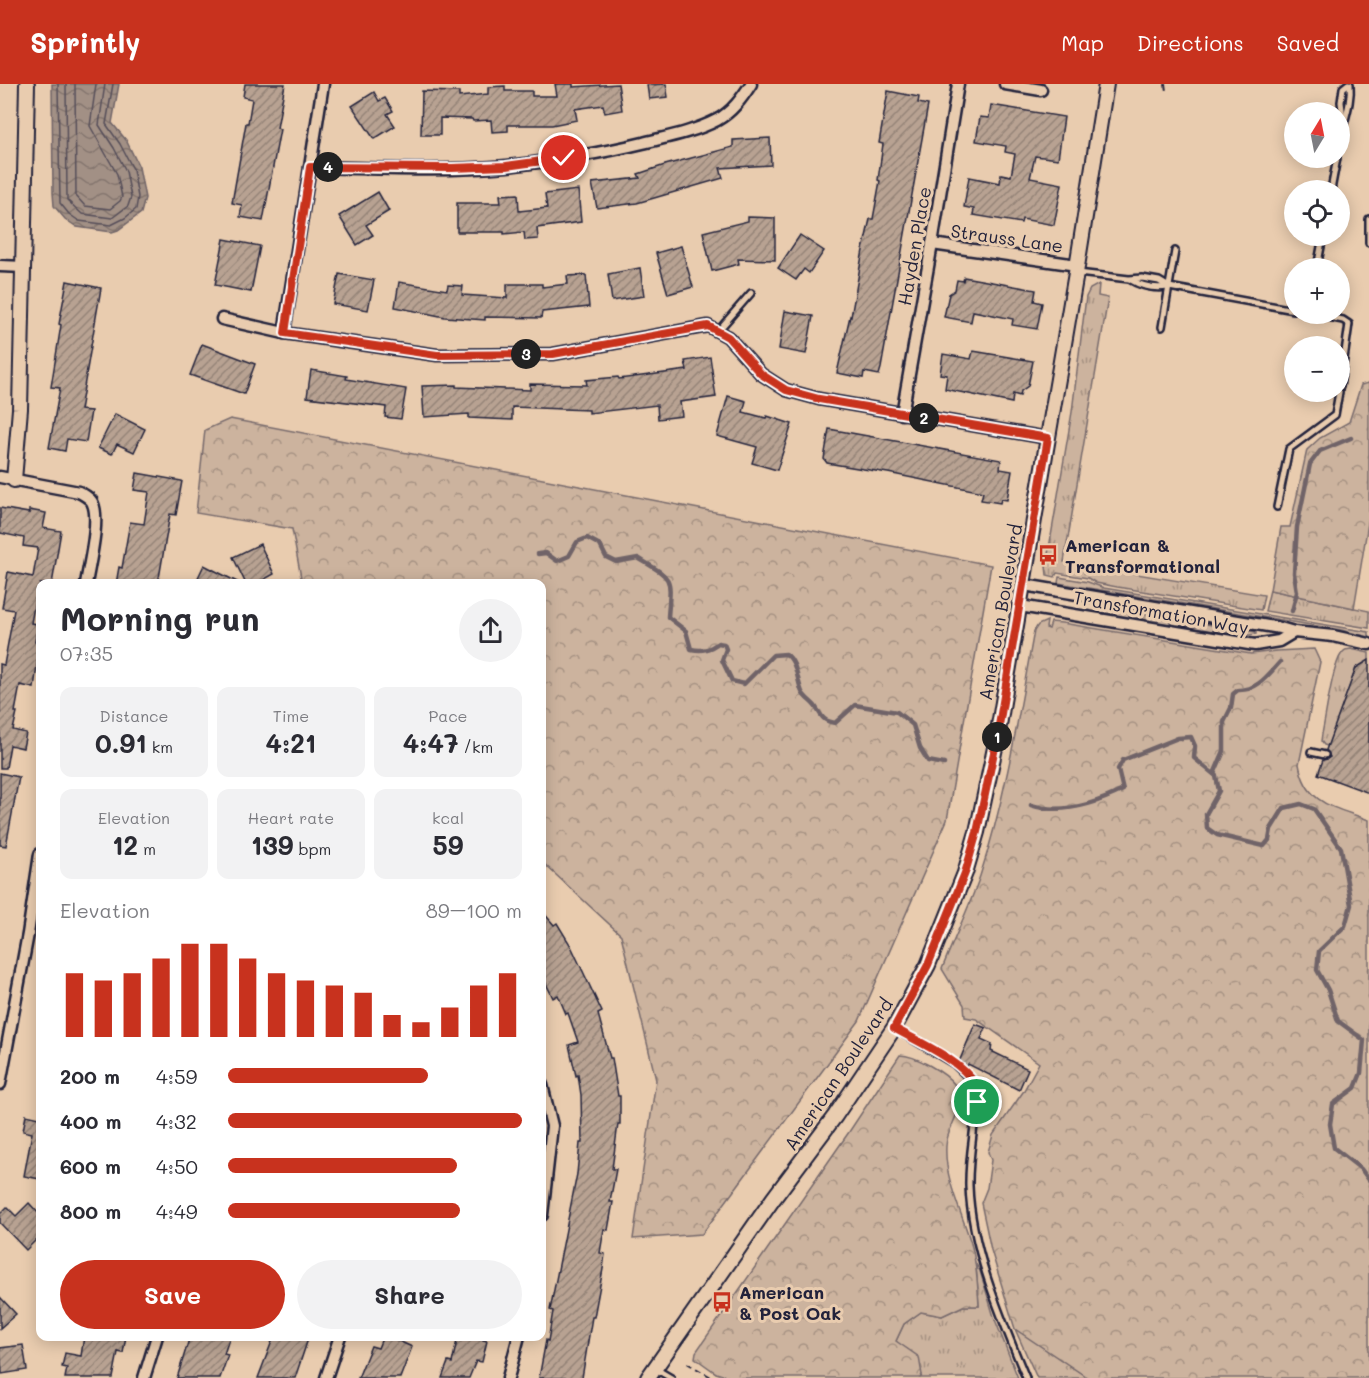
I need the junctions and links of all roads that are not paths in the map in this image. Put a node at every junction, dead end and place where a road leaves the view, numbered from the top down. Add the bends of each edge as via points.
1 (27, 84) edge
2 (323, 84) edge
3 (751, 84) edge
4 (958, 84) edge
5 (1005, 84) edge
6 (1106, 84) edge
7 (1349, 84) edge
8 (1041, 90) dead end
9 (1350, 102) edge
10 (310, 167) junction
11 (1369, 219) edge
12 (1369, 243) edge
13 (932, 244) junction
14 (1175, 251) dead end
15 (0, 267) edge
16 (24, 267) junction
17 (1077, 269) junction
18 (1169, 286) junction
19 (751, 292) dead end
20 (1284, 308) edge
21 (222, 319) dead end
22 (1162, 327) dead end
23 (718, 331) junction
24 (285, 333) junction
25 (1337, 402) edge
26 (902, 414) junction
27 (1048, 438) junction
28 (0, 477) edge
29 (14, 480) junction
30 (1277, 507) dead end
31 (87, 579) edge
32 (1024, 585) junction
33 (1020, 606) junction
34 (1294, 632) junction
35 (1369, 644) edge
36 (1311, 752) dead end
37 (1324, 755) dead end
38 (36, 881) edge
39 (894, 1028) junction
40 (0, 1084) edge
41 (546, 1101) edge
42 (546, 1179) edge
43 (155, 1341) edge
44 (338, 1341) edge
45 (518, 1341) edge
46 (651, 1373) edge
47 (144, 1378) edge
48 (326, 1378) edge
49 (508, 1378) edge
50 (671, 1378) edge
51 (1026, 1378) edge

1 - 16 street
2 - 10 street
3 - 10 street via 740,101 718,120 628,147 506,166
4 - 13 street, Hayden Place
5 - 8 street
6 - 17 street, American Boulevard
7 - 9 lane
10 - 24 street
11 - 12 lane
13 - 17 street, Strauss Lane
13 - 26 street, Hayden Place
14 - 18 lane
15 - 16 street
16 - 29 street
17 - 18 lane via 1138,284
17 - 27 street, American Boulevard
18 - 20 lane
18 - 22 lane
19 - 23 lane
21 - 24 street
23 - 24 street via 708,326 553,354 437,355
23 - 26 street via 761,374 786,390
25 - 30 lane via 1335,415 1288,449
26 - 27 street
27 - 32 street, American Boulevard
28 - 29 street
29 - 31 street via 79,492 89,498 95,513
32 - 33 street, American Boulevard
32 - 34 street, Transformation Way
33 - 34 street, Transformation Way via 1255,645 1279,641
33 - 39 street, American Boulevard via 996,743 965,873 928,965
34 - 35 street, Transformation Way
36 - 37 lane
38 - 40 street
39 - 46 street, American Boulevard
39 - 51 lane via 954,1064 976,1085 969,1183 971,1209 1002,1323
41 - 42 street via 552,1126
43 - 47 street
44 - 48 street
45 - 49 street
46 - 50 lane

